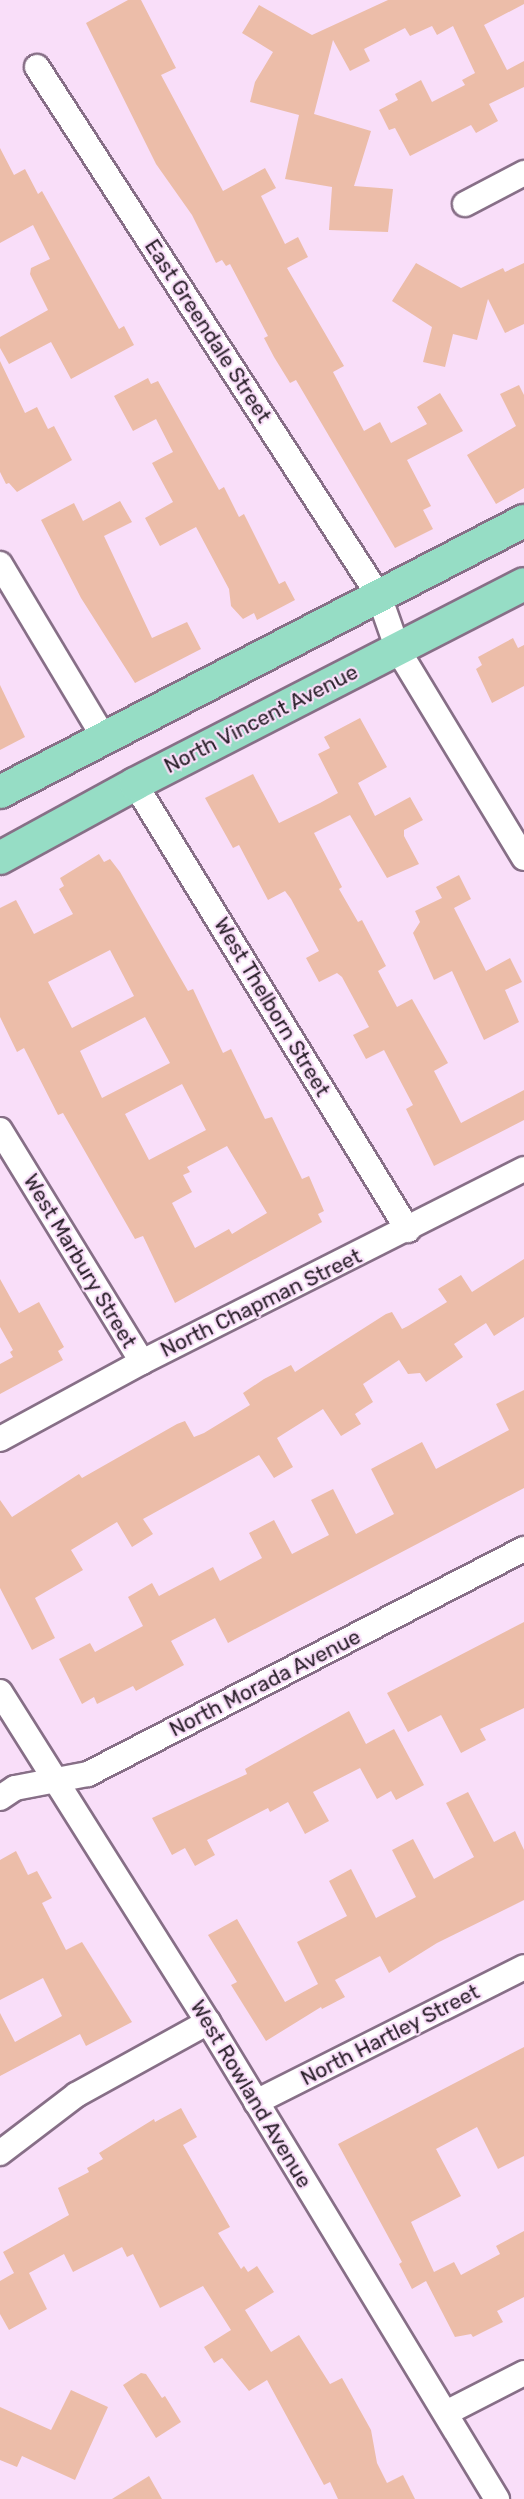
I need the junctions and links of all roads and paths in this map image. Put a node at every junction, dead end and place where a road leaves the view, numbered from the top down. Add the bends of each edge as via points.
1 (37, 67) dead end
2 (524, 173) edge
3 (465, 204) dead end
4 (524, 520) edge
5 (0, 564) edge
6 (524, 584) edge
7 (379, 596) junction
8 (398, 650) junction
9 (103, 736) junction
10 (135, 784) junction
11 (0, 792) edge
12 (0, 858) edge
13 (524, 858) edge
14 (0, 1130) edge
15 (524, 1169) edge
16 (408, 1230) junction
17 (142, 1362) junction
18 (0, 1439) edge
19 (524, 1550) edge
20 (0, 1692) edge
21 (53, 1779) junction
22 (0, 1798) edge
23 (524, 1967) edge
24 (208, 2022) junction
25 (256, 2103) junction
26 (0, 2153) edge
27 (524, 2373) edge
28 (446, 2413) junction
29 (497, 2499) edge

1 - 7 street, East Greendale Street
2 - 3 street
4 - 7 main road
5 - 9 street
6 - 8 main road, North Vincent Avenue
7 - 8 street, East Greendale Street
7 - 9 main road
8 - 10 main road, North Vincent Avenue
8 - 13 street, East Greendale Street
9 - 11 main road
10 - 12 main road, North Vincent Avenue
10 - 16 street, West Thelborn Street
14 - 17 street, West Marbury Street
15 - 16 street, North Chapman Street
16 - 17 street, North Chapman Street
17 - 18 street, North Chapman Street
19 - 21 street, North Morada Avenue via 88,1774
20 - 21 street, West Rowland Avenue
21 - 22 street, North Morada Avenue via 15,1788
21 - 24 street, West Rowland Avenue
23 - 25 street, North Hartley Street
24 - 25 street, West Rowland Avenue
24 - 26 street via 76,2095
25 - 28 street, West Rowland Avenue
27 - 28 street
28 - 29 street, West Rowland Avenue

